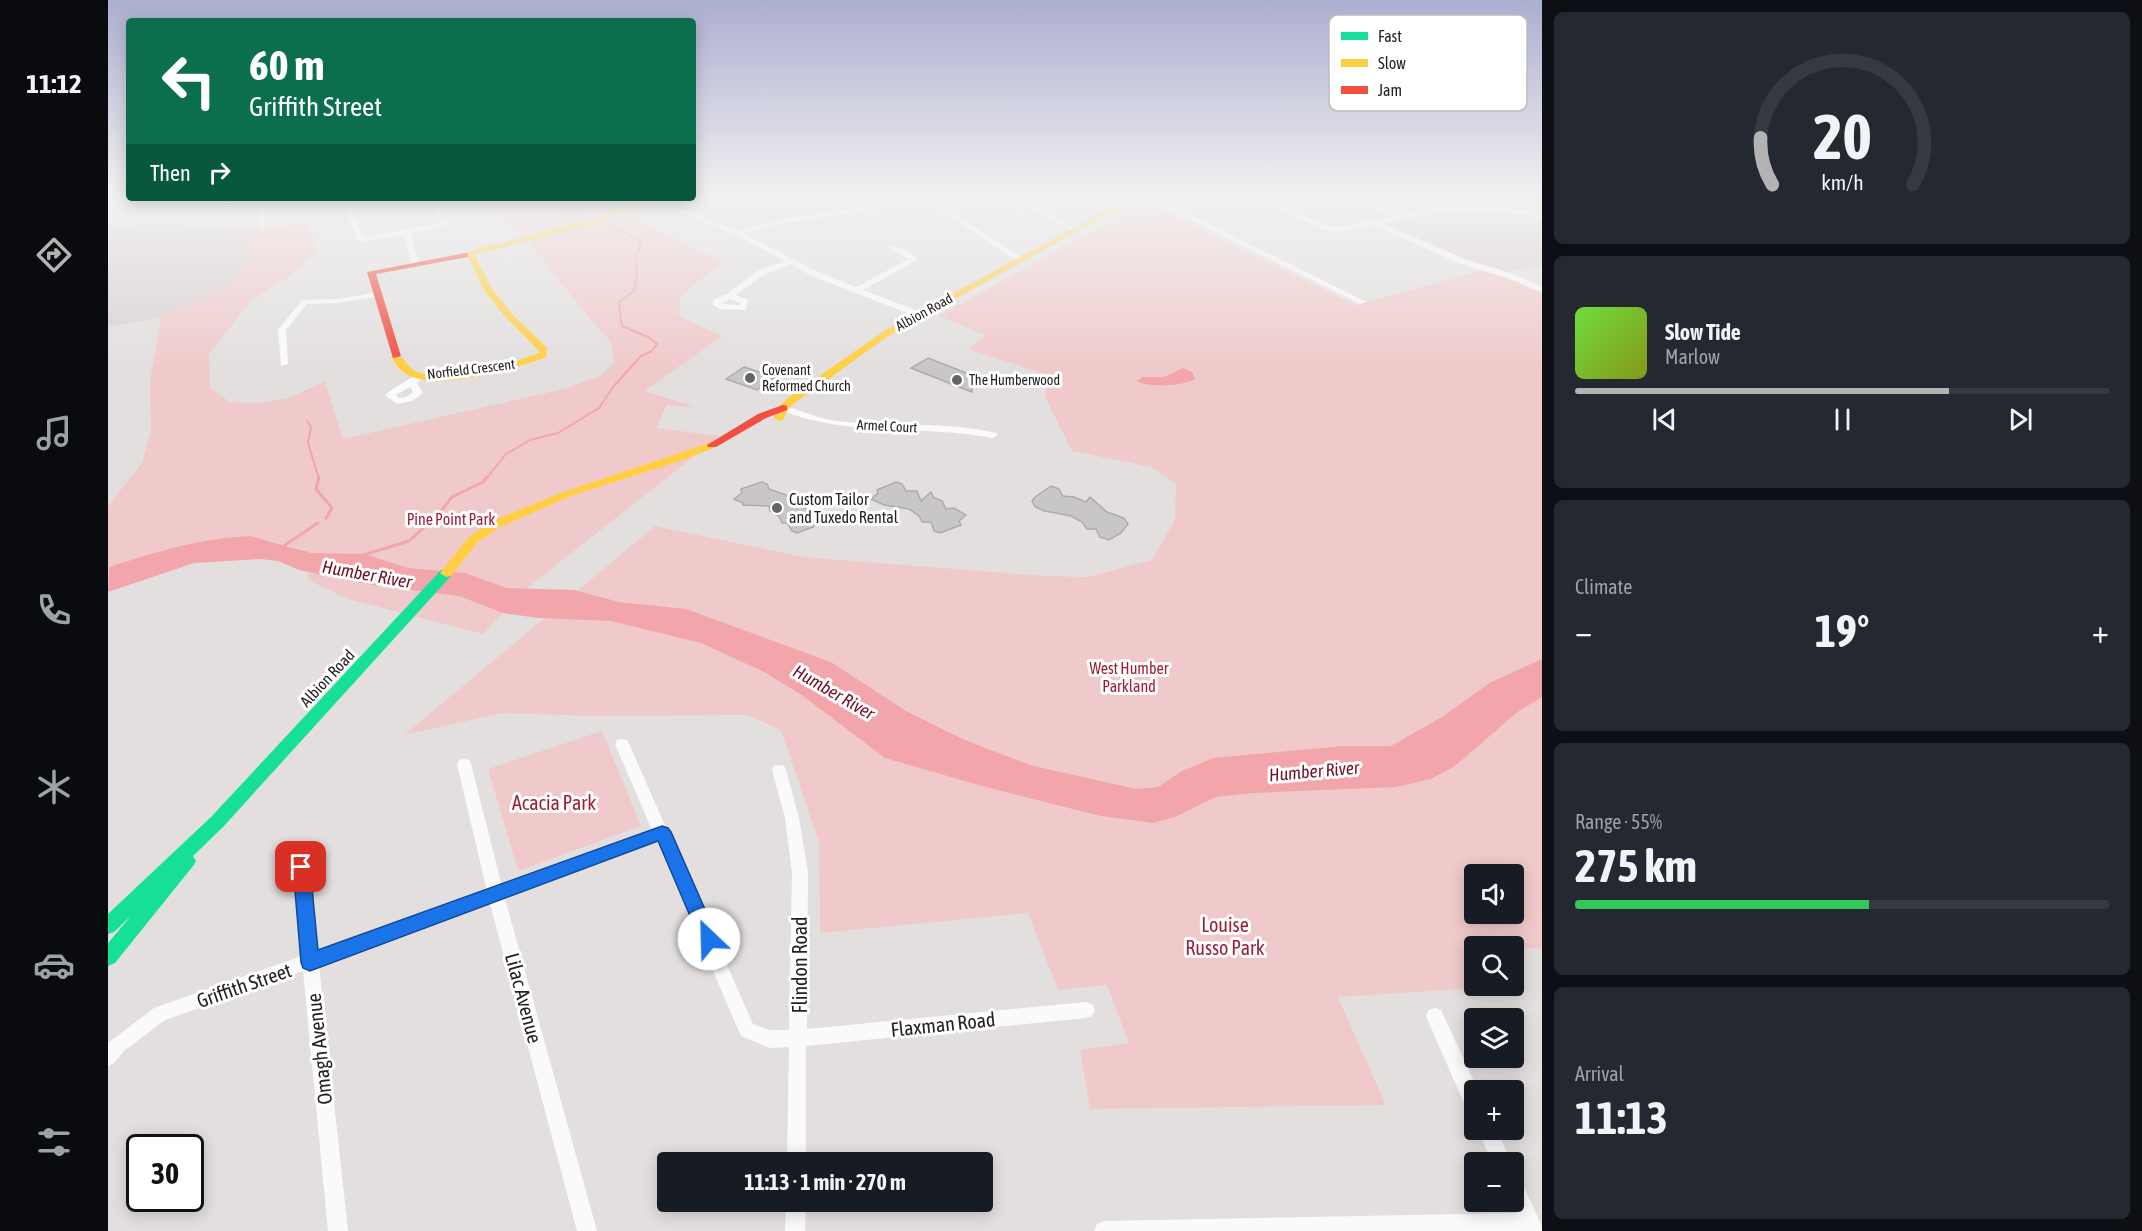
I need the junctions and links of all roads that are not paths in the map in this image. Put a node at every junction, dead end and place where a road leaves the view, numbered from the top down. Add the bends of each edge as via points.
1 (413, 253) edge
2 (774, 253) edge
3 (904, 253) edge
4 (1011, 253) edge
5 (1030, 253) edge
6 (1265, 253) edge
7 (1444, 253) edge
8 (471, 254) joint
9 (1020, 259) junction
10 (790, 262) junction
11 (416, 264) junction
12 (857, 290) junction
13 (1542, 290) edge
14 (378, 294) junction
15 (730, 296) dead end
16 (1363, 302) dead end
17 (920, 315) junction
18 (284, 364) dead end
19 (783, 408) junction
20 (993, 435) dead end
21 (622, 744) dead end
22 (464, 764) dead end
23 (779, 770) dead end
24 (217, 822) junction
25 (662, 832) junction
26 (301, 867) dead end
27 (496, 895) junction
28 (108, 926) edge
29 (108, 957) edge
30 (310, 962) junction
31 (1086, 1010) dead end
32 (1435, 1016) dead end
33 (799, 1038) junction
34 (108, 1057) edge
35 (1464, 1081) edge
36 (796, 1152) edge
37 (1524, 1210) edge
38 (796, 1212) edge
39 (1532, 1227) edge
40 (339, 1231) edge
41 (587, 1231) edge
42 (795, 1231) edge
43 (1104, 1231) edge

1 - 11 street
2 - 10 street
3 - 12 street via 913,260
4 - 9 street
5 - 9 main road, Albion Road
6 - 16 street
7 - 13 street
8 - 11 main road, Norfield Crescent
8 - 14 main road, Norfield Crescent via 488,290 544,350 543,355 530,362 417,379 398,361
9 - 17 main road, Albion Road
10 - 12 street
10 - 15 street via 754,276
11 - 14 main road, Norfield Crescent via 371,272
12 - 17 street
14 - 18 street via 305,302 282,330
17 - 19 main road, Albion Road via 825,375
19 - 20 street, Armel Court via 796,415 838,423 970,429
19 - 24 main road, Albion Road via 780,417 748,437 550,507 495,537 475,553 461,557
21 - 25 street, Flaxman Road
22 - 27 street, Lilac Avenue
23 - 33 street, Flindon Road via 800,872
24 - 28 main road, Albion Road
24 - 29 main road, Albion Road
25 - 27 street, Griffith Street
25 - 33 street, Flaxman Road via 747,1030 770,1039
26 - 30 street, Omagh Avenue
27 - 30 street, Griffith Street
27 - 41 street, Lilac Avenue
30 - 34 street, Griffith Street via 160,1014
30 - 40 street, Omagh Avenue
31 - 33 street, Flaxman Road
32 - 35 street
33 - 36 street, Flindon Road
37 - 39 street
38 - 42 street
39 - 43 street

